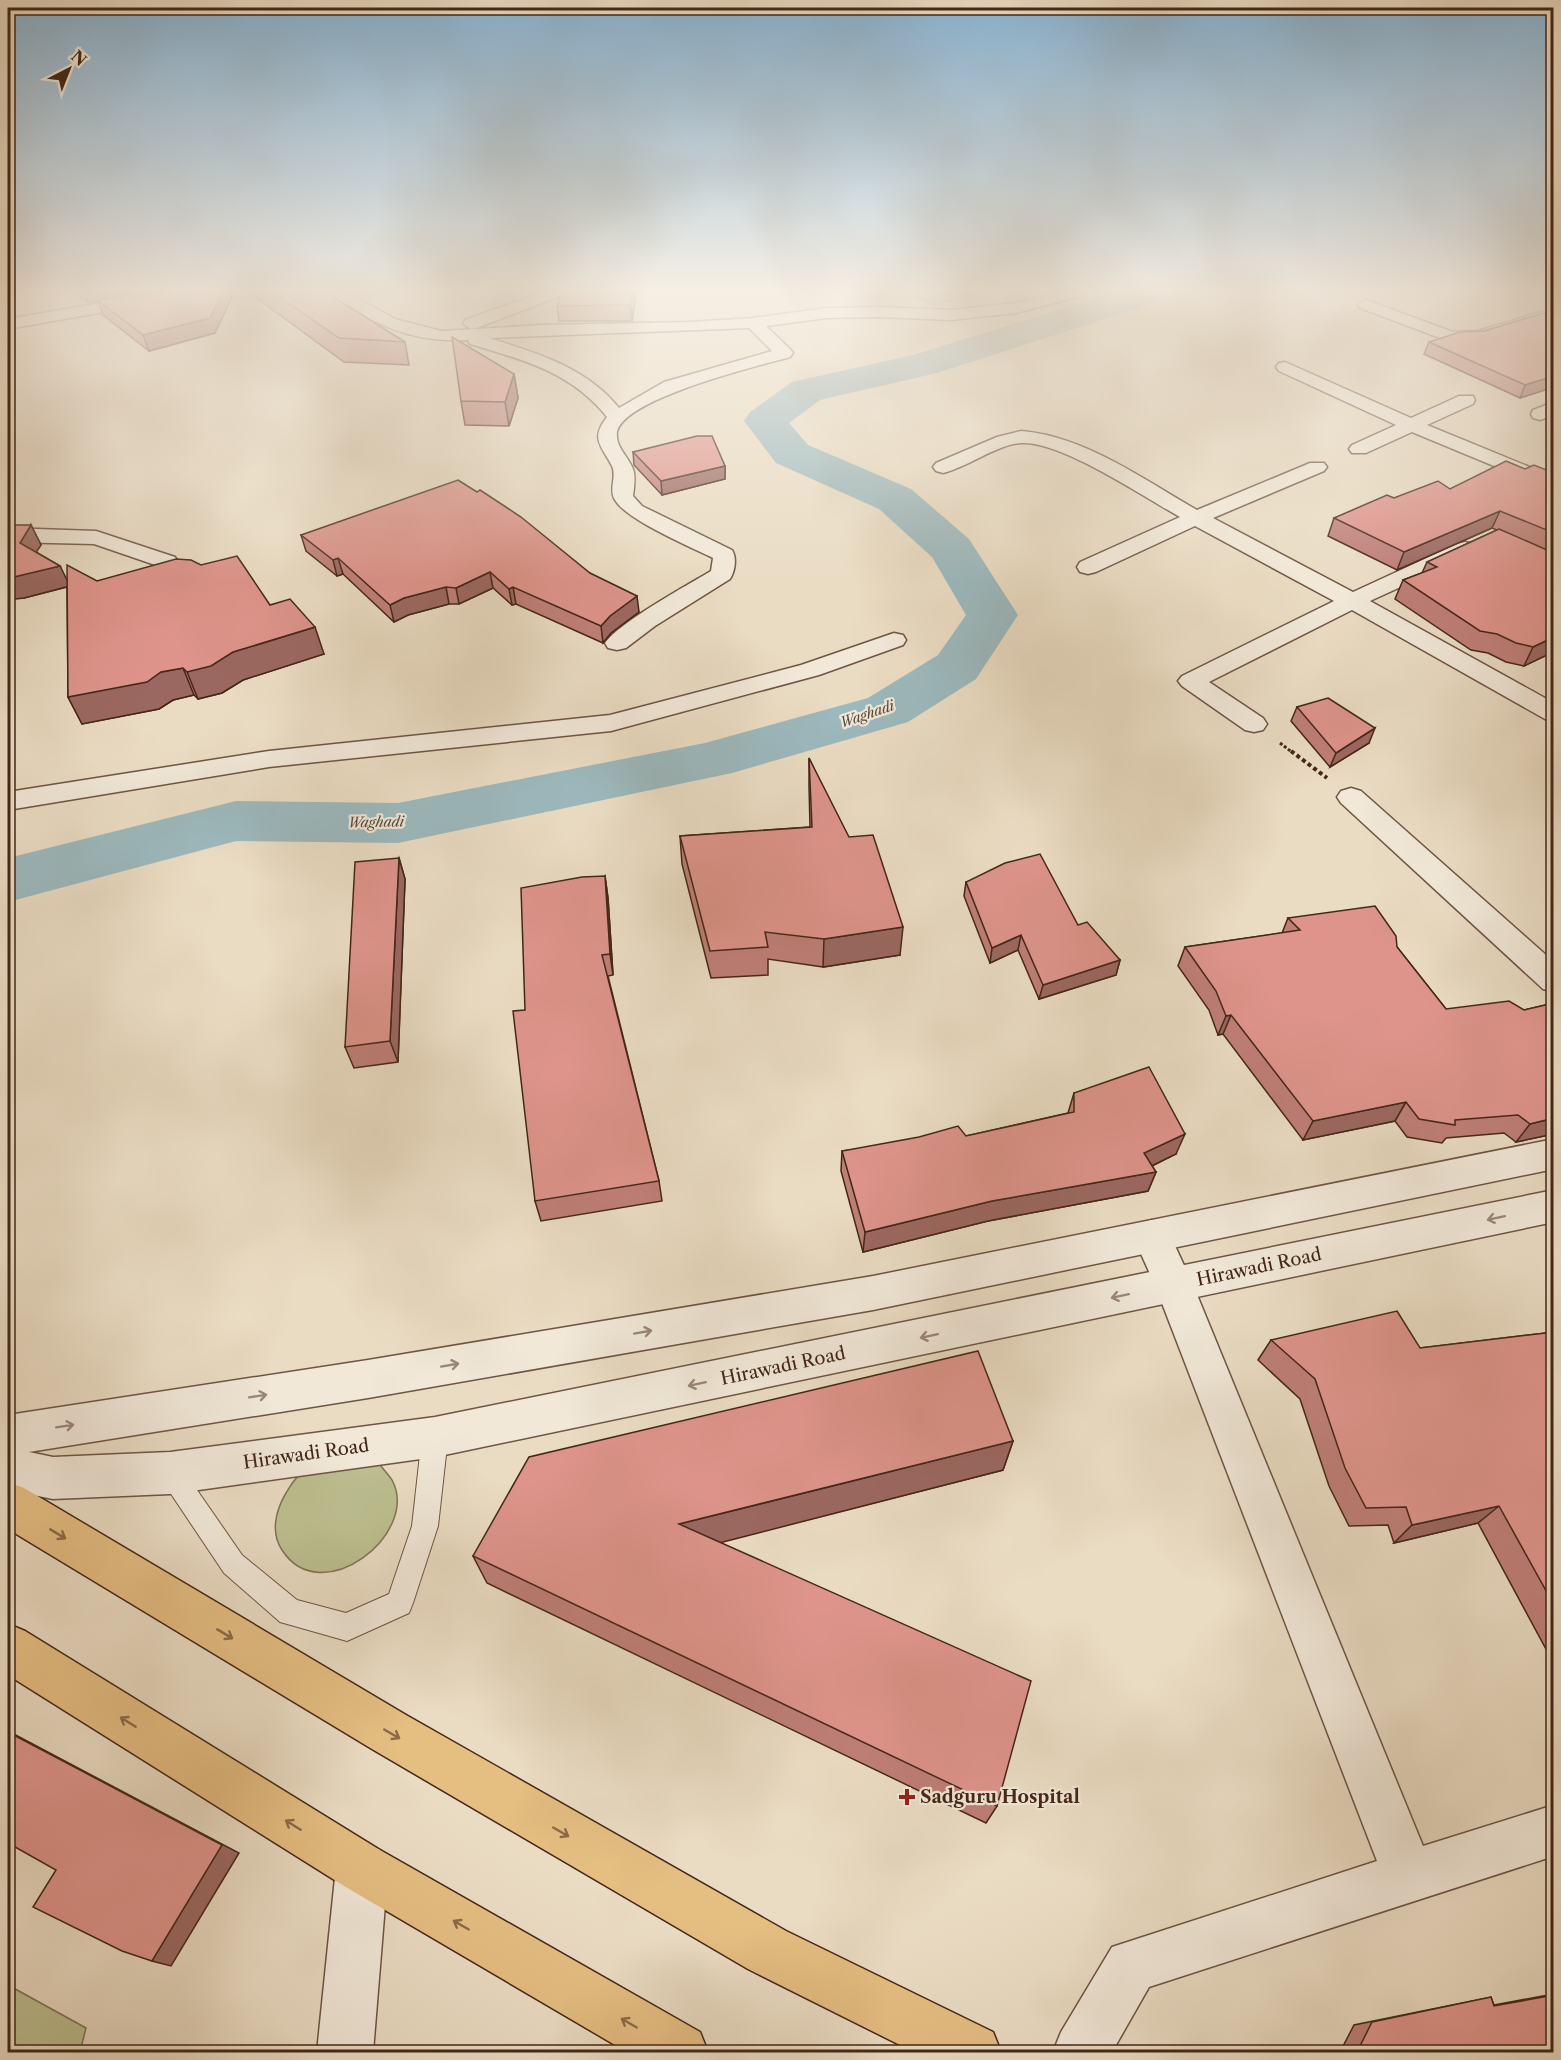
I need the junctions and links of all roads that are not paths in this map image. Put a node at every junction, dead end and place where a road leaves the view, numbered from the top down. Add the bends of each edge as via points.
1 (590, 389) edge
2 (663, 389) edge
3 (1333, 389) edge
4 (1466, 400) dead end
5 (616, 417) junction
6 (1411, 425) junction
7 (1359, 449) dead end
8 (944, 467) dead end
9 (1317, 467) dead end
10 (1554, 484) edge
11 (1196, 518) junction
12 (8, 535) edge
13 (1480, 542) edge
14 (167, 562) edge
15 (1088, 567) dead end
16 (1352, 601) junction
17 (894, 640) dead end
18 (617, 643) dead end
19 (1554, 714) edge
20 (1254, 724) road end
21 (1351, 797) road end
22 (8, 801) edge
23 (1554, 981) edge
24 (1554, 1154) edge
25 (1554, 1206) edge
26 (1152, 1236) junction
27 (1174, 1285) junction
28 (8, 1436) edge
29 (435, 1437) junction
30 (8, 1469) edge
31 (170, 1473) junction
32 (8, 1504) edge
33 (8, 1648) edge
34 (1554, 1830) edge
35 (362, 1868) junction
36 (1409, 1876) junction
37 (345, 2052) edge
38 (680, 2052) edge
39 (973, 2052) edge
40 (1081, 2052) edge

1 - 5 street
2 - 5 street
3 - 6 street
4 - 6 street
5 - 18 street via 608,429 607,441 624,470 623,497 635,510 724,555 722,574
6 - 7 street
6 - 10 street
8 - 11 street via 1020,437 1040,437 1070,449
9 - 11 street
11 - 15 street
11 - 16 street
12 - 14 street via 96,538
13 - 16 street
16 - 19 street
16 - 20 street via 1191,681
17 - 22 street via 810,670 611,723 269,759
21 - 23 street
24 - 26 street
25 -> 27 street, Hirawadi Road
26 - 27 street
28 -> 26 street via 873,1293
27 -> 29 street, Hirawadi Road
27 - 36 street
29 - 31 street, Hirawadi Road
29 - 31 lane via 425,1526 399,1603 347,1627 290,1612 233,1564
30 - 31 street, Hirawadi Road via 52,1479
32 -> 39 main road via 389,1732 767,1950
35 -> 33 main road
34 - 36 street
35 - 37 street
38 -> 35 main road
36 - 40 street via 1131,1966

